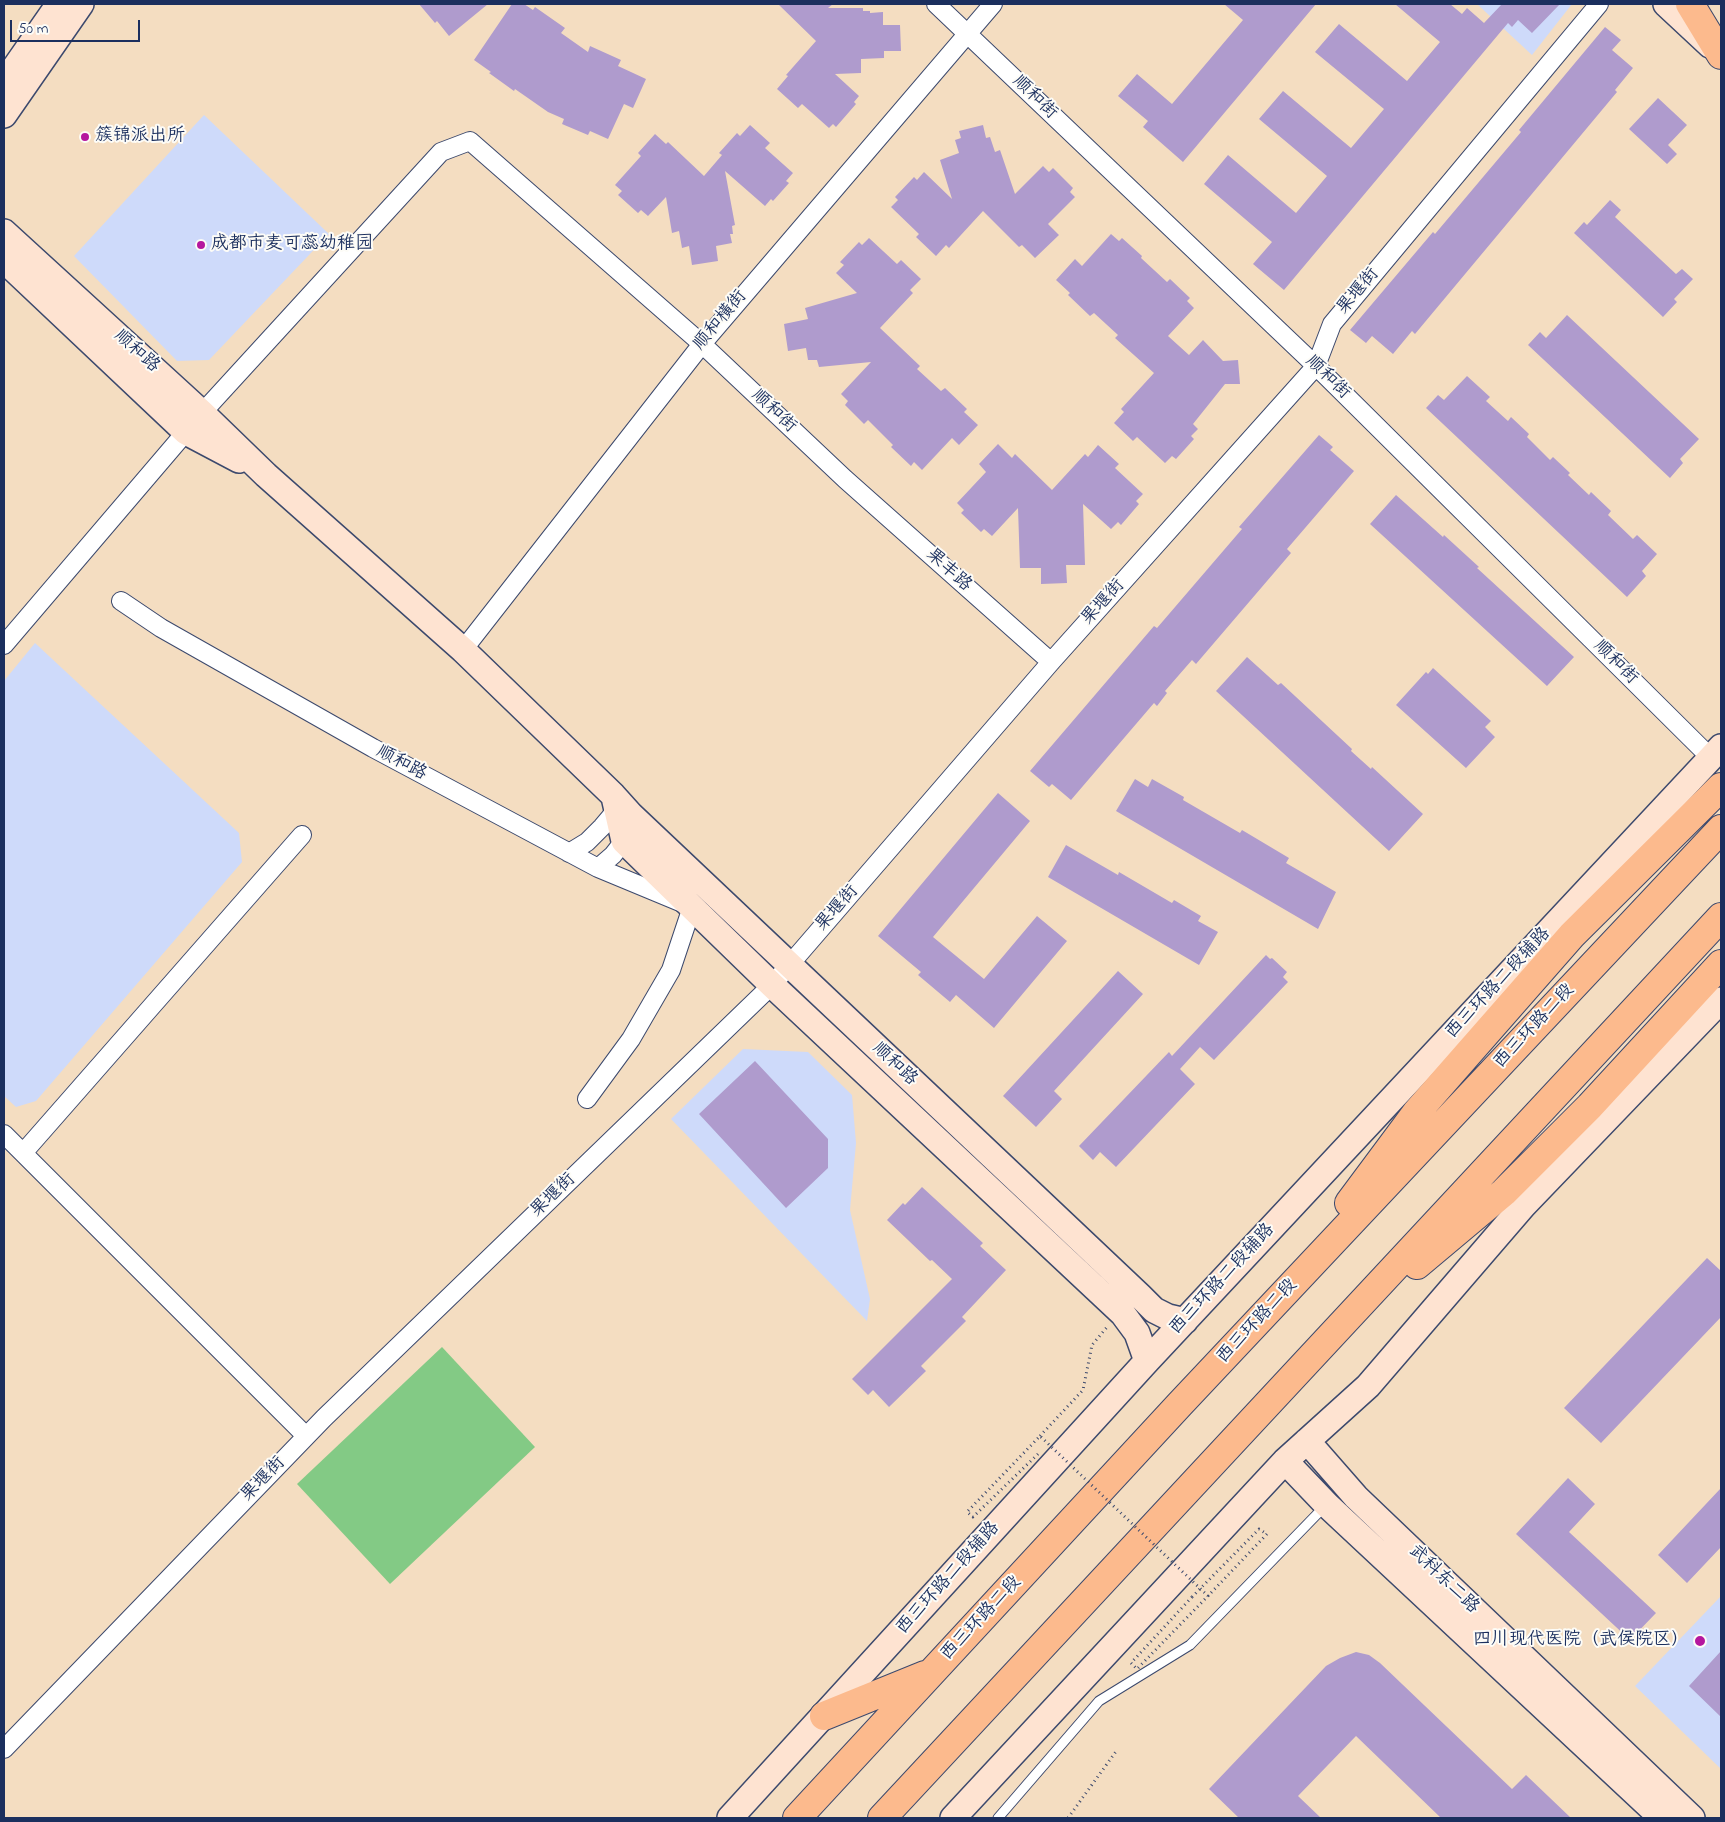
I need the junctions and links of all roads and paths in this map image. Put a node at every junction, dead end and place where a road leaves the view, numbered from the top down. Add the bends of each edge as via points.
1 (59, 4) edge
2 (81, 4) edge
3 (936, 4) edge
4 (993, 4) edge
5 (1599, 4) edge
6 (1666, 4) edge
7 (1690, 4) edge
8 (1721, 32) edge
9 (967, 34) junction
10 (1721, 55) edge
11 (1721, 60) edge
12 (4, 83) edge
13 (4, 115) edge
14 (4, 232) edge
15 (4, 260) edge
16 (702, 344) junction
17 (1316, 366) junction
18 (202, 413) junction
19 (186, 432) junction
20 (266, 475) junction
21 (844, 479) joint
22 (121, 602) dead end
23 (4, 645) edge
24 (463, 650) junction
25 (1050, 662) junction
26 (1716, 753) edge
27 (1721, 787) edge
28 (614, 795) junction
29 (630, 815) junction
30 (1721, 829) edge
31 (302, 835) dead end
32 (624, 841) junction
33 (569, 853) junction
34 (598, 868) junction
35 (692, 907) junction
36 (1721, 917) edge
37 (1721, 964) edge
38 (789, 965) junction
39 (772, 985) junction
40 (1721, 1000) edge
41 (587, 1099) dead end
42 (4, 1134) edge
43 (23, 1153) junction
44 (1275, 1304) junction
45 (1185, 1321) junction
46 (1110, 1324) dead end
47 (1321, 1347) junction
48 (1147, 1362) junction
49 (306, 1436) junction
50 (1040, 1436) junction
51 (1307, 1442) junction
52 (1038, 1454) dead end
53 (1285, 1461) junction
54 (1327, 1504) junction
55 (1208, 1596) junction
56 (933, 1671) junction
57 (824, 1716) junction
58 (4, 1749) edge
59 (1117, 1750) dead end
60 (906, 1792) junction
61 (730, 1818) edge
62 (797, 1818) edge
63 (882, 1818) edge
64 (900, 1818) edge
65 (953, 1818) edge
66 (998, 1818) edge
67 (1068, 1818) edge
68 (1662, 1818) edge
69 (1692, 1818) edge

1 - 12 street
2 - 13 street
3 - 9 street, 顺和街
4 - 9 street, 顺和横街
5 - 17 street, 果堰街 via 1332,324
6 - 11 street via 1717,52
7 - 8 highway
7 - 10 highway
9 - 16 street, 顺和横街
9 - 17 street, 顺和街
14 - 18 street, 顺和路
15 - 19 street, 顺和路
16 - 18 street, 顺和街 via 470,141 441,152
16 - 21 street, 顺和街
16 - 24 street, 顺和横街
17 - 25 street, 果堰街
17 - 26 street, 顺和街
18 - 19 street
18 - 20 street, 顺和路
19 - 20 street, 顺和路
19 - 23 street
20 - 24 street, 顺和路
21 - 25 street, 果丰路
22 - 33 street, 顺和路 via 160,628 364,744
24 - 28 street, 顺和路
25 - 38 street, 果堰街
26 - 45 street, 西三环路二段辅路
27 - 44 highway via 1572,935 1416,1113
28 - 29 street, 顺和路
28 - 32 street
28 - 33 street via 613,814 587,842
29 - 32 street
29 - 38 street, 顺和路
30 - 44 highway, 西三环路二段
31 - 43 street
32 - 34 street
32 - 35 street, 顺和路
33 - 34 street, 顺和路
34 - 35 street, 顺和路
35 - 39 street, 顺和路
35 - 41 street via 671,970 631,1040
36 - 47 highway
37 - 47 highway via 1590,1106 1504,1192
38 - 39 street, 果堰街
38 - 45 street, 顺和路 via 1154,1310
39 - 48 street, 顺和路 via 1123,1314 1136,1333
39 - 49 street, 果堰街
40 - 51 street via 1523,1206 1368,1386
42 - 43 street
43 - 49 street
44 - 56 highway, 西三环路二段
45 - 48 street, 西三环路二段辅路
46 - 50 path via 1092,1345 1083,1390
47 - 60 highway
48 - 57 street, 西三环路二段辅路
49 - 58 street, 果堰街
50 - 52 path, bridge via 967,1512 973,1517
50 - 55 path, bridge
51 - 53 street
51 - 69 street, 武科东二路 via 1356,1497
53 - 54 street, 武科东二路
53 - 65 street
54 - 66 lane via 1190,1645 1099,1701
54 - 68 street, 武科东二路
55 - 55 path, bridge via 1267,1534 1259,1528 1131,1664 1137,1669
56 - 57 highway
56 - 62 highway, 西三环路二段
57 - 61 street, 西三环路二段辅路
59 - 67 path
60 - 63 highway
60 - 64 highway

